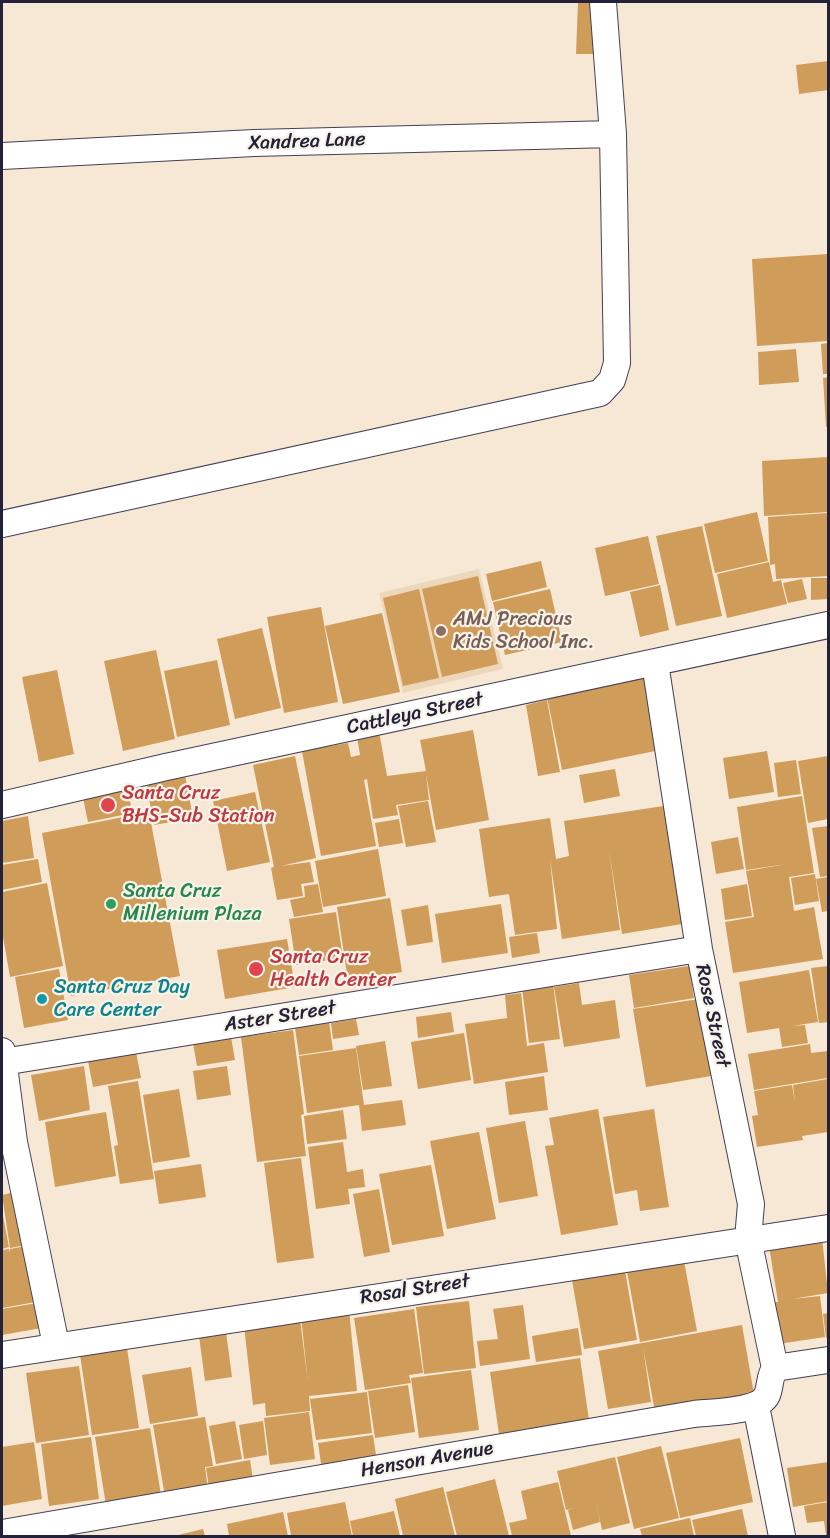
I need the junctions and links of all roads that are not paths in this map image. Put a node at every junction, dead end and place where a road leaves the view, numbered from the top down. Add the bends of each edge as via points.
1 (603, 2) edge
2 (613, 134) junction
3 (2, 156) edge
4 (2, 524) edge
5 (828, 625) edge
6 (656, 663) junction
7 (2, 805) edge
8 (699, 949) junction
9 (2, 1057) edge
10 (8, 1143) edge
11 (828, 1228) edge
12 (748, 1239) junction
13 (56, 1344) junction
14 (2, 1355) edge
15 (828, 1360) edge
16 (775, 1368) junction
17 (756, 1406) junction
18 (2, 1533) edge
19 (782, 1536) edge

1 - 2 street
2 - 3 street, Xandrea Lane via 254,143
2 - 4 street via 617,363 612,380 600,393
5 - 6 street, Cattleya Street
6 - 7 street, Cattleya Street
6 - 8 street, Rose Street
8 - 9 street, Aster Street
8 - 12 street, Rose Street via 751,1204
9 - 10 street
10 - 13 street
11 - 12 street, Rosal Street
12 - 13 street, Rosal Street
12 - 16 street, Rose Street
13 - 14 street, Rosal Street
15 - 16 street
16 - 17 street via 766,1395
17 - 18 street, Henson Avenue
17 - 19 street

